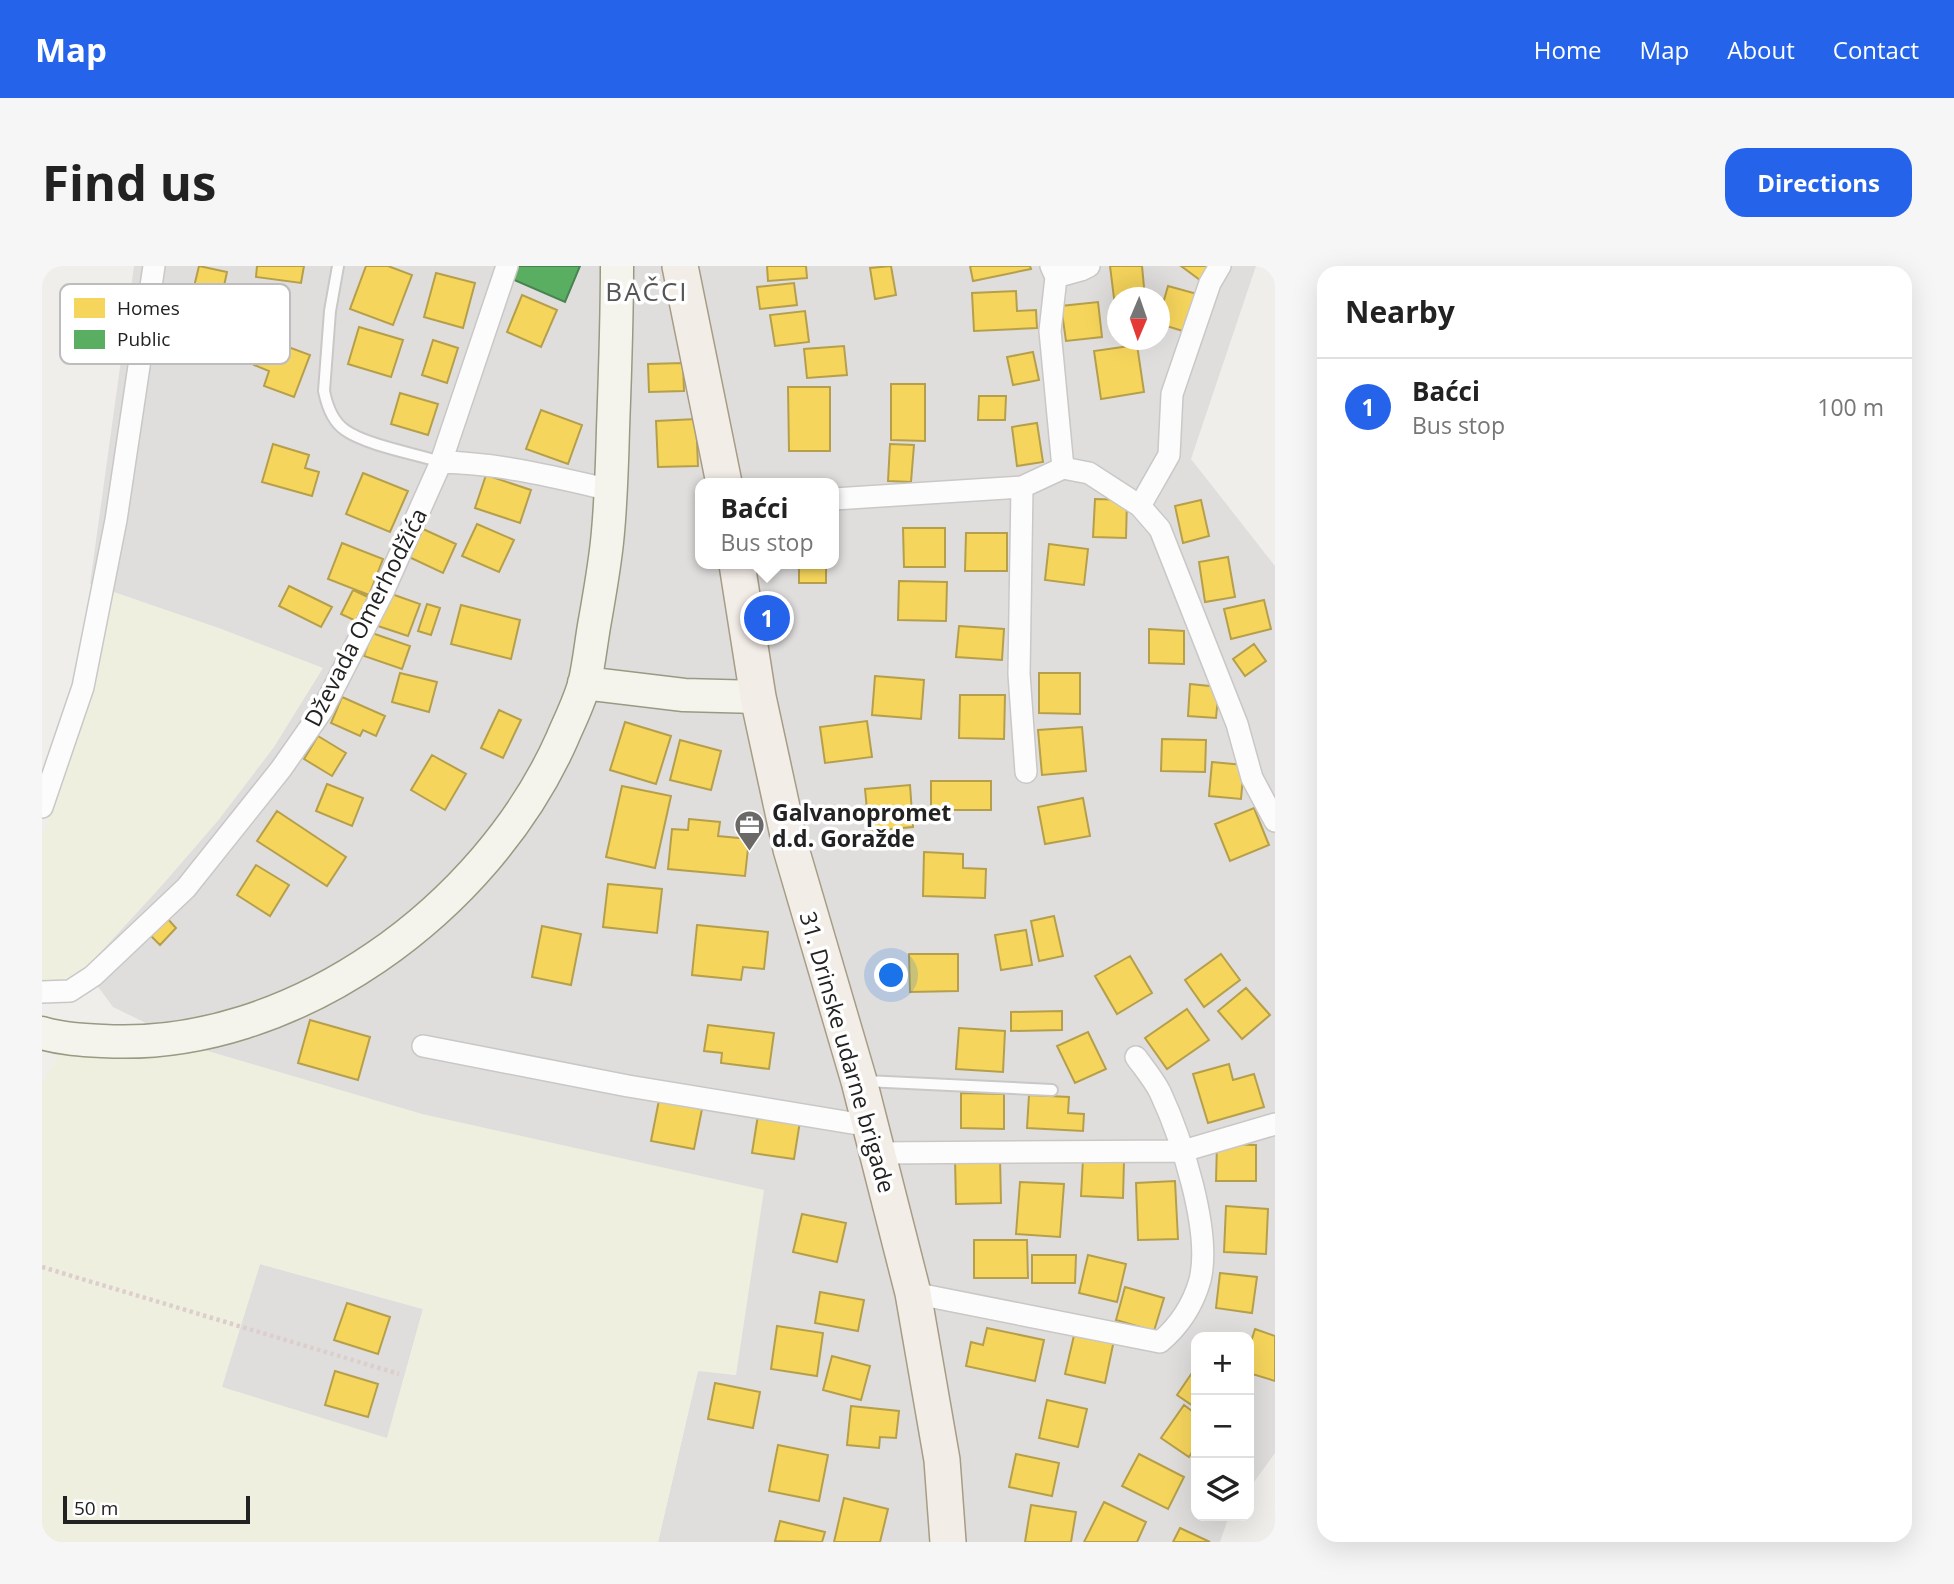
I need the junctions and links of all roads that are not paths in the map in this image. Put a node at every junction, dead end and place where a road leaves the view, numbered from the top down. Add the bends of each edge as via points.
1 (155, 266) edge
2 (338, 266) edge
3 (507, 266) edge
4 (680, 266) edge
5 (1089, 266) edge
6 (1220, 266) edge
7 (1054, 272) edge
8 (617, 275) edge
9 (152, 284) edge
10 (140, 364) edge
11 (441, 462) junction
12 (1063, 468) junction
13 (723, 478) edge
14 (1022, 487) junction
15 (611, 490) junction
16 (839, 499) edge
17 (1140, 506) junction
18 (738, 569) edge
19 (584, 683) junction
20 (758, 697) junction
21 (1026, 772) dead end
22 (42, 807) edge
23 (1275, 821) edge
24 (42, 992) edge
25 (42, 1033) edge
26 (423, 1046) dead end
27 (1136, 1057) dead end
28 (859, 1081) junction
29 (1052, 1090) dead end
30 (1275, 1124) edge
31 (874, 1139) junction
32 (1183, 1151) junction
33 (913, 1293) junction
34 (947, 1542) edge

1 - 9 street
2 - 11 lane via 324,391 333,417 345,430
3 - 11 street, Dževada Omerhodžića
4 - 13 main road
5 - 7 street
6 - 17 street via 1172,394 1169,455
7 - 12 street via 1050,331
8 - 15 main road
10 - 22 street via 83,687
11 - 15 street via 518,469
11 - 24 street, Dževada Omerhodžića via 383,592 323,709 281,769 186,888 93,976 70,991
12 - 14 street
12 - 17 street via 1089,473
14 - 16 street
14 - 21 street via 1019,674
15 - 19 main road
17 - 23 street via 1160,529 1237,724 1252,778
18 - 20 main road, 31. Drinske udarne brigade
19 - 20 main road via 684,695
19 - 25 main road via 533,796 497,842 438,906 348,976 283,1009 200,1035 129,1043
20 - 28 main road, 31. Drinske udarne brigade via 791,849
26 - 31 street
27 - 32 street via 1159,1091
28 - 29 lane
28 - 31 main road, 31. Drinske udarne brigade
30 - 32 street
31 - 32 street
31 - 33 main road, 31. Drinske udarne brigade
32 - 33 street via 1202,1235 1200,1278 1188,1310 1160,1342
33 - 34 main road, 31. Drinske udarne brigade via 942,1460

